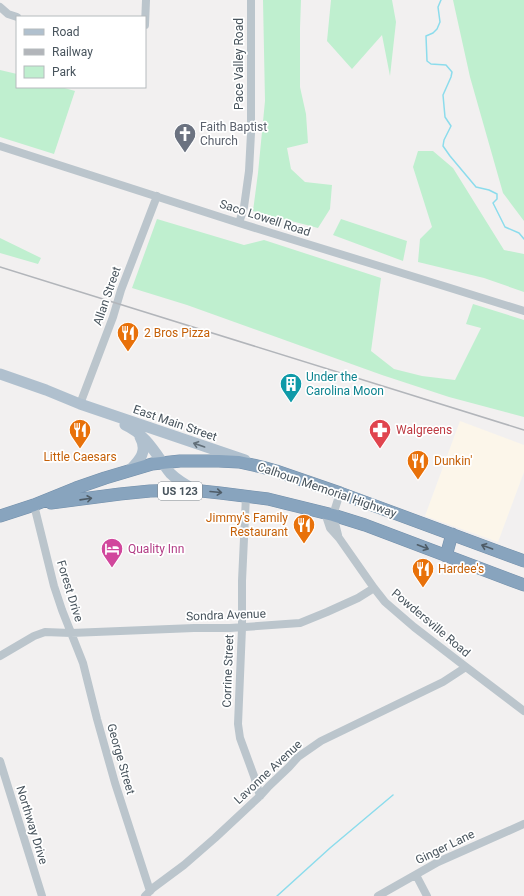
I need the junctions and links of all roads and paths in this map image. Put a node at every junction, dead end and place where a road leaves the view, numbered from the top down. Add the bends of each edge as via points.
1 (146, 0) edge
2 (251, 0) edge
3 (0, 7) edge
4 (145, 16) edge
5 (16, 17) edge
6 (0, 146) edge
7 (157, 196) junction
8 (239, 223) junction
9 (524, 311) edge
10 (0, 374) edge
11 (80, 404) junction
12 (136, 431) junction
13 (162, 463) junction
14 (262, 467) junction
15 (130, 470) junction
16 (197, 491) junction
17 (340, 493) junction
18 (246, 496) junction
19 (34, 506) junction
20 (396, 513) junction
21 (329, 514) junction
22 (0, 516) edge
23 (371, 527) junction
24 (435, 528) junction
25 (452, 534) junction
26 (404, 540) junction
27 (446, 556) junction
28 (524, 561) edge
29 (524, 585) edge
30 (374, 588) junction
31 (242, 628) junction
32 (71, 633) junction
33 (0, 656) edge
34 (466, 667) junction
35 (524, 711) edge
36 (0, 760) edge
37 (260, 796) junction
38 (524, 824) edge
39 (416, 875) junction
40 (147, 893) edge
41 (42, 896) edge
42 (378, 896) edge
43 (427, 896) edge

1 - 4 street
2 - 8 street, Pace Valley Road via 249,171
3 - 5 street
6 - 7 street, Saco Lowell Road
7 - 8 street, Saco Lowell Road
7 - 11 street, Allan Street
8 - 9 street, Saco Lowell Road
10 - 11 main road, East Main Street
11 - 12 main road, East Main Street via 96,415
14 -> 11 main road, East Main Street
12 - 13 main road, East Main Street
12 - 15 main road via 143,442 143,453
13 - 14 highway, Calhoun Memorial Highway / US 123 via 219,461
13 - 15 highway, Calhoun Memorial Highway / US 123
13 - 16 main road, East Main Street via 175,478
14 - 17 highway, Calhoun Memorial Highway / US 123
15 - 19 highway, Calhoun Memorial Highway / US 123 via 76,488
16 -> 18 highway, Calhoun Memorial Highway / US 123
19 -> 16 highway, Calhoun Memorial Highway / US 123 via 150,491
17 - 20 highway, Calhoun Memorial Highway / US 123
17 - 21 street
18 - 21 highway, Calhoun Memorial Highway / US 123 via 288,503
18 - 31 street, Corrine Street
19 - 22 highway, Calhoun Memorial Highway / US 123
19 - 32 street, Forest Drive via 54,586
20 - 23 highway via 389,527
20 - 24 highway, Calhoun Memorial Highway / US 123
21 - 23 highway, Calhoun Memorial Highway / US 123
21 - 30 street, Powdersville Road via 330,528
23 - 26 highway, Calhoun Memorial Highway / US 123
24 - 25 highway, Calhoun Memorial Highway / US 123
24 - 26 highway via 411,528
25 - 27 highway
28 -> 25 highway, Calhoun Memorial Highway / US 123
26 -> 27 highway, Calhoun Memorial Highway / US 123
27 - 29 highway, Calhoun Memorial Highway / US 123
30 - 31 street, Sondra Avenue via 358,598 300,623
30 - 34 street, Powdersville Road via 414,627
31 - 32 street, Sondra Avenue
31 - 37 street, Corrine Street via 238,716 240,738
32 - 33 street, Forest Drive via 45,632
32 - 40 street, George Street via 82,663
34 - 35 street, Powdersville Road
34 - 37 street, Lavonne Avenue via 443,682 321,741 298,757
36 - 41 street, Northway Drive
37 - 40 street, Lavonne Avenue via 184,865
38 - 39 street, Ginger Lane
39 - 42 street, Ginger Lane
39 - 43 street

